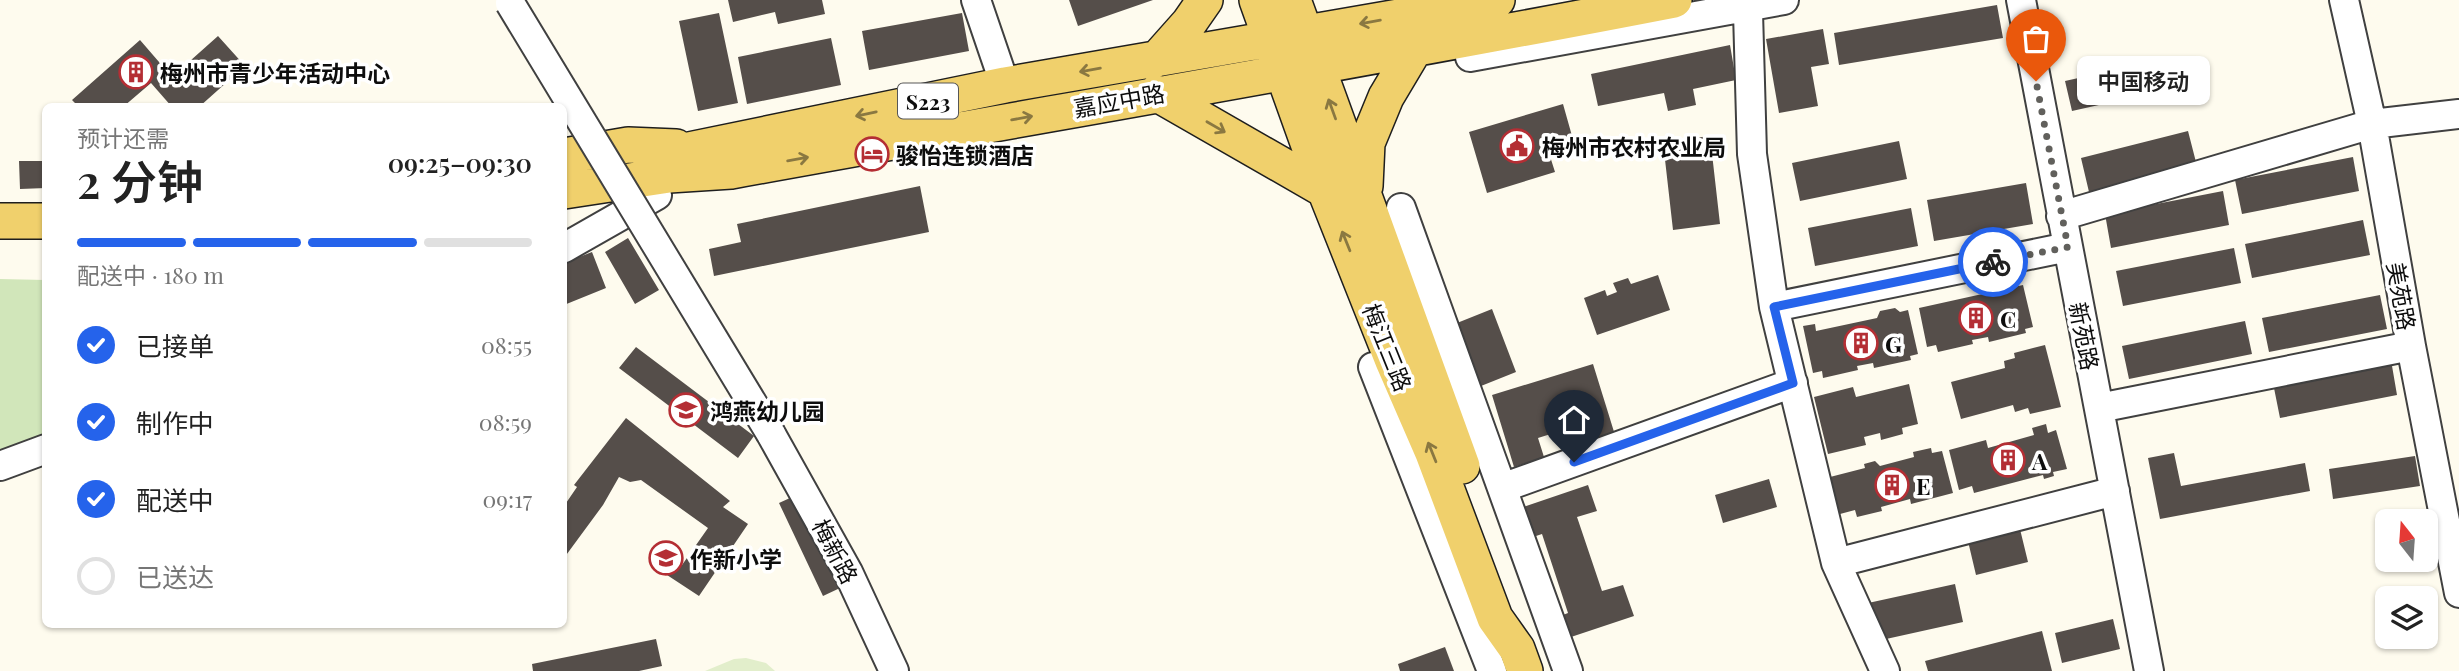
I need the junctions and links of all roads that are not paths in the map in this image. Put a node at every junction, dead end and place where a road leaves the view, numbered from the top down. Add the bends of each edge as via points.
1 (976, 0) edge
2 (1205, 0) edge
3 (1257, 0) edge
4 (1293, 0) edge
5 (1497, 0) edge
6 (1674, 0) edge
7 (1784, 0) edge
8 (2021, 0) edge
9 (2344, 0) edge
10 (510, 1) edge
11 (1427, 5) edge
12 (1748, 12) dead end
13 (1305, 33) junction
14 (1271, 39) junction
15 (1414, 50) junction
16 (1470, 57) dead end
17 (1157, 59) junction
18 (1317, 66) junction
19 (1283, 72) junction
20 (1005, 85) junction
21 (1156, 93) junction
22 (2459, 114) edge
23 (2372, 124) junction
24 (701, 148) junction
25 (567, 155) edge
26 (731, 171) junction
27 (567, 174) edge
28 (1325, 190) junction
29 (567, 191) edge
30 (657, 195) junction
31 (1364, 196) junction
32 (1401, 208) dead end
33 (567, 210) edge
34 (2061, 216) junction
35 (0, 221) edge
36 (42, 221) edge
37 (42, 243) edge
38 (0, 244) edge
39 (567, 246) edge
40 (2068, 247) junction
41 (1774, 307) junction
42 (2411, 346) junction
43 (1373, 367) dead end
44 (1793, 383) junction
45 (2099, 408) junction
46 (42, 450) edge
47 (0, 466) edge
48 (1502, 488) junction
49 (2115, 491) junction
50 (1836, 563) junction
51 (2459, 593) edge
52 (1511, 664) edge
53 (894, 671) edge
54 (1568, 671) edge
55 (1885, 671) edge
56 (2150, 671) edge

1 - 20 street
2 - 17 main road
3 - 14 main road, 梅江三路
4 - 13 main road, 梅江三路
5 - 11 main road, 嘉应中路 / S223
6 - 15 main road, 嘉应中路 / S223
7 - 16 street
8 - 34 street, 新苑路
9 - 23 street, 美苑路
10 - 53 street, 梅新路, bridge via 771,434 848,572
11 -> 13 main road, 嘉应中路 / S223
12 - 41 street via 1752,154
13 - 14 main road, 嘉应中路 / S223
13 - 18 main road, 梅江三路
14 - 17 main road, 嘉应中路 / S223
14 - 19 main road, 梅江三路
15 - 18 main road, 嘉应中路 / S223
15 - 31 main road via 1386,97 1367,143
17 -> 20 main road, 嘉应中路 / S223
18 - 19 main road, 嘉应中路 / S223
31 -> 18 main road, 梅江三路
19 - 21 main road, 嘉应中路 / S223
19 - 28 main road, 梅江三路
20 -> 24 main road, 嘉应中路 / S223
26 -> 21 main road, 嘉应中路 / S223
21 -> 28 main road
22 - 23 street
23 - 34 street
23 - 42 street, 美苑路
24 - 25 main road via 628,145
24 - 27 main road, 嘉应中路 / S223
26 - 29 main road, 嘉应中路 / S223
26 - 30 main road
52 -> 28 main road, 梅江三路 via 1433,453
30 - 33 main road
30 - 39 street
31 - 52 main road, 梅江三路 via 1516,611
32 - 48 street
34 - 40 street, 新苑路
35 - 36 main road
37 - 38 main road
40 - 41 street
40 - 45 street, 新苑路
41 - 44 street
42 - 45 street
42 - 51 street, 美苑路
43 - 52 street
44 - 48 street
44 - 50 street
45 - 49 street, 新苑路
46 - 47 street
48 - 54 street
49 - 50 street
49 - 56 street, 新苑路
50 - 55 street

